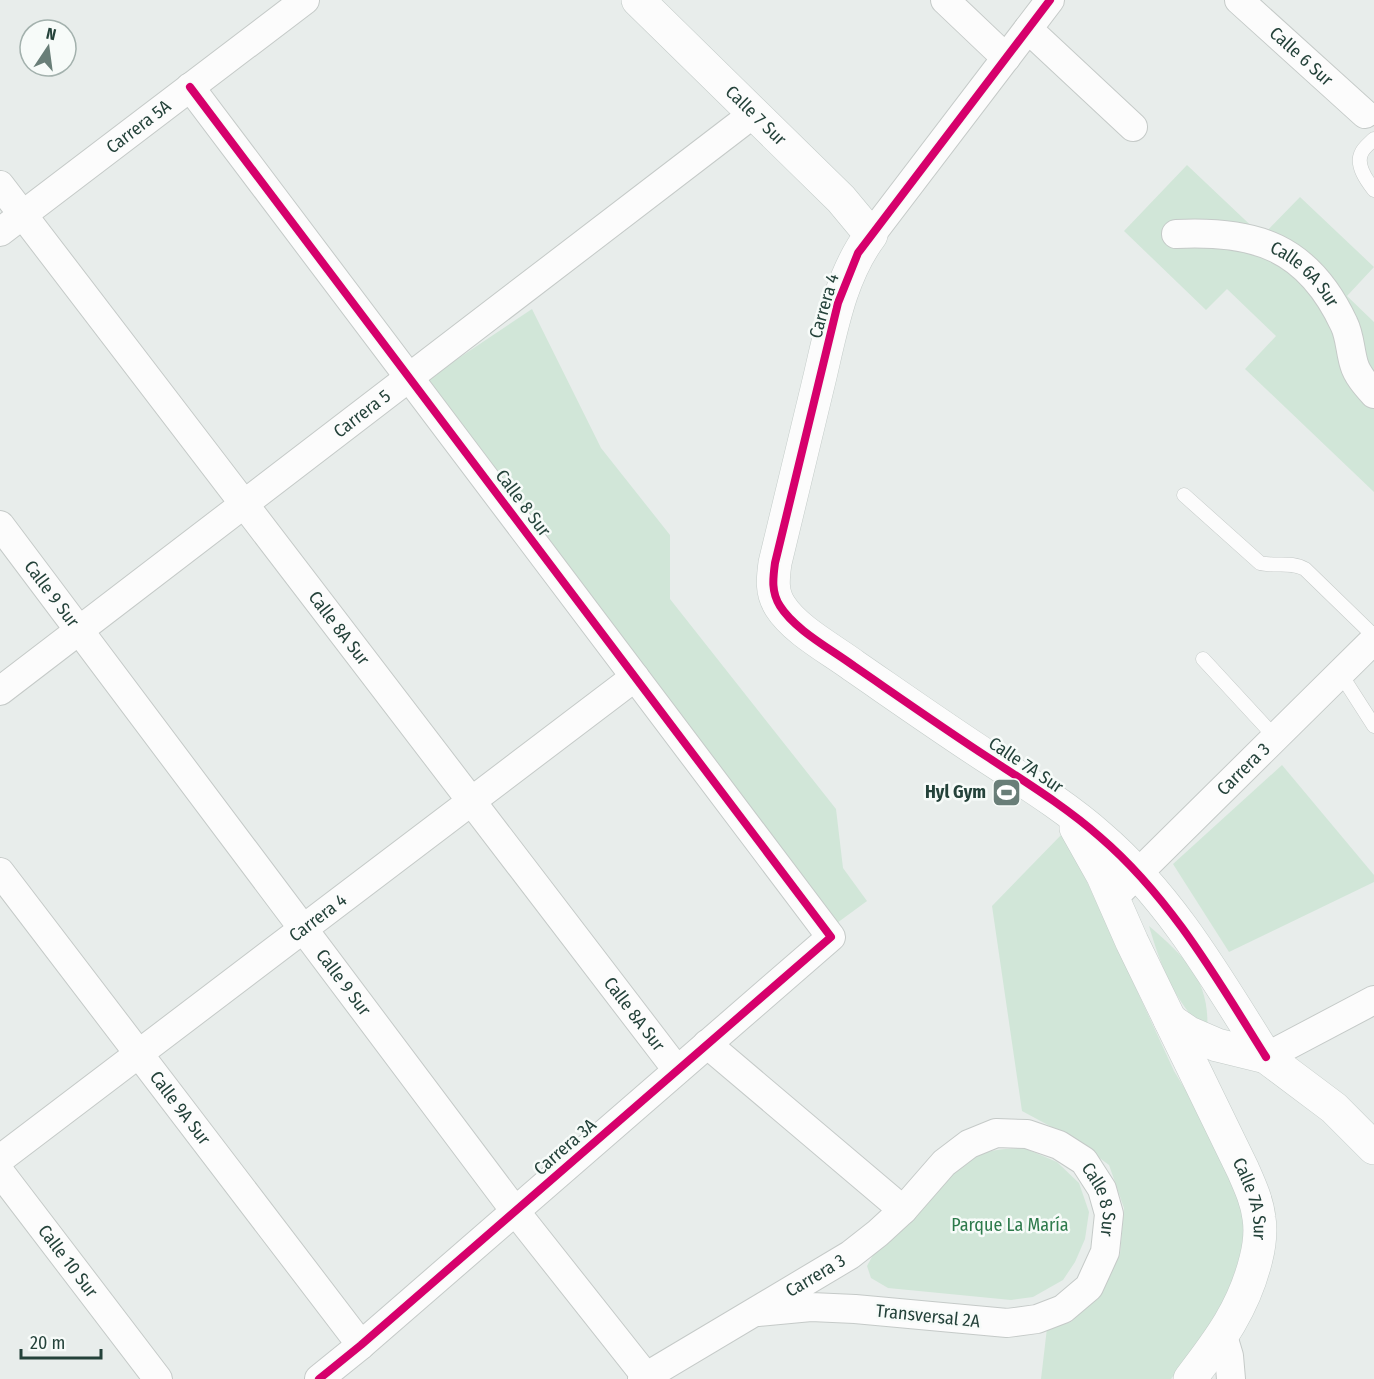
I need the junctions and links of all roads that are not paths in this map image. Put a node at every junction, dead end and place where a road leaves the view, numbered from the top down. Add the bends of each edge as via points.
1 (305, 0) edge
2 (638, 0) edge
3 (945, 0) edge
4 (1050, 0) edge
5 (1239, 0) edge
6 (1028, 29) junction
7 (1006, 58) junction
8 (190, 87) junction
9 (753, 114) junction
10 (1369, 126) edge
11 (1133, 127) dead end
12 (0, 185) edge
13 (1374, 190) edge
14 (23, 215) junction
15 (0, 232) edge
16 (1176, 234) dead end
17 (871, 235) junction
18 (409, 378) junction
19 (1374, 394) edge
20 (1184, 495) dead end
21 (244, 504) junction
22 (0, 525) edge
23 (780, 607) joint
24 (79, 630) junction
25 (1374, 638) edge
26 (1203, 659) dead end
27 (1340, 674) junction
28 (635, 677) junction
29 (0, 691) edge
30 (1374, 726) edge
31 (1275, 737) junction
32 (471, 801) junction
33 (1055, 801) junction
34 (0, 872) edge
35 (1137, 874) junction
36 (1113, 898) junction
37 (303, 929) junction
38 (831, 937) joint
39 (1220, 985) junction
40 (1374, 1000) edge
41 (1170, 1020) junction
42 (707, 1044) junction
43 (1217, 1045) junction
44 (138, 1054) junction
45 (1266, 1057) junction
46 (677, 1070) junction
47 (1224, 1132) junction
48 (969, 1144) joint
49 (1374, 1148) edge
50 (0, 1159) edge
51 (0, 1172) edge
52 (903, 1210) junction
53 (515, 1211) junction
54 (1089, 1287) joint
55 (758, 1312) junction
56 (1223, 1336) junction
57 (361, 1345) junction
58 (645, 1378) edge
59 (158, 1379) edge
60 (319, 1379) edge
61 (1190, 1379) edge
62 (1231, 1379) edge

1 - 8 street, Carrera 5A
2 - 9 street, Calle 7 Sur
3 - 7 street
4 - 6 street, Carrera 4
5 - 10 street, Calle 6 Sur
6 - 7 street, Carrera 4
6 - 11 street
7 - 17 street, Carrera 4
8 - 14 street, Carrera 5A
8 - 18 street, Calle 8 Sur
9 - 17 street, Calle 7 Sur via 841,199
9 - 18 street, Carrera 5
10 - 13 lane via 1360,164
12 - 14 street, Calle 8A Sur
14 - 15 street, Carrera 5A
14 - 21 street, Calle 8A Sur
16 - 19 street, Calle 6A Sur via 1209,233 1257,241 1304,265 1320,282 1345,325 1354,364
17 - 23 street, Carrera 4 via 858,253 838,303 775,562 774,594
18 - 21 street, Carrera 5
18 - 28 street, Calle 8 Sur
20 - 25 lane via 1260,563 1305,569
21 - 24 street, Carrera 5
21 - 32 street, Calle 8A Sur
22 - 24 street, Calle 9 Sur
23 - 33 street, Calle 7A Sur via 801,629
24 - 29 street, Carrera 5
24 - 37 street, Calle 9 Sur
25 - 27 street, Carrera 3
26 - 31 lane
27 - 30 lane
27 - 31 street, Carrera 3
28 - 32 street, Carrera 4
28 - 38 street, Calle 8 Sur
31 - 35 street, Carrera 3
32 - 37 street, Carrera 4
32 - 46 street, Calle 8A Sur
33 - 35 street, Calle 7A Sur via 1101,837
33 - 36 street, Calle 7A Sur via 1082,836
34 - 44 street, Calle 9A Sur
35 - 36 street, Carrera 3
35 - 39 street, Calle 7A Sur via 1184,928
36 - 41 street, Calle 7A Sur
37 - 44 street, Carrera 4
37 - 53 street, Calle 9 Sur
38 - 42 street, Carrera 3A
39 - 43 street, Calle 7A Sur
39 - 45 street
40 - 45 street
41 - 43 street
41 - 47 street, Calle 7A Sur
42 - 46 street, Carrera 3A
42 - 52 street
43 - 45 street
43 - 47 street, Calle 7A Sur
44 - 50 street, Carrera 4
44 - 57 street, Calle 9A Sur
45 - 49 street via 1334,1108
46 - 53 street, Carrera 3A
47 - 56 street, Calle 7A Sur via 1255,1197 1260,1220 1252,1275
48 - 52 street, Carrera 3 via 944,1163
48 - 54 street, Calle 8 Sur via 996,1133 1027,1134 1059,1145 1084,1161 1102,1189 1109,1214 1105,1252
51 - 59 street, Calle 10 Sur
52 - 55 street, Carrera 3 via 850,1255
53 - 57 street, Carrera 3A
53 - 58 street, Calle 9 Sur
54 - 55 street, Transversal 2A via 1063,1309 1037,1319 1007,1323 811,1307
55 - 58 street, Carrera 3
56 - 61 street, Calle 7A Sur
56 - 62 street
57 - 60 street, Carrera 3A

